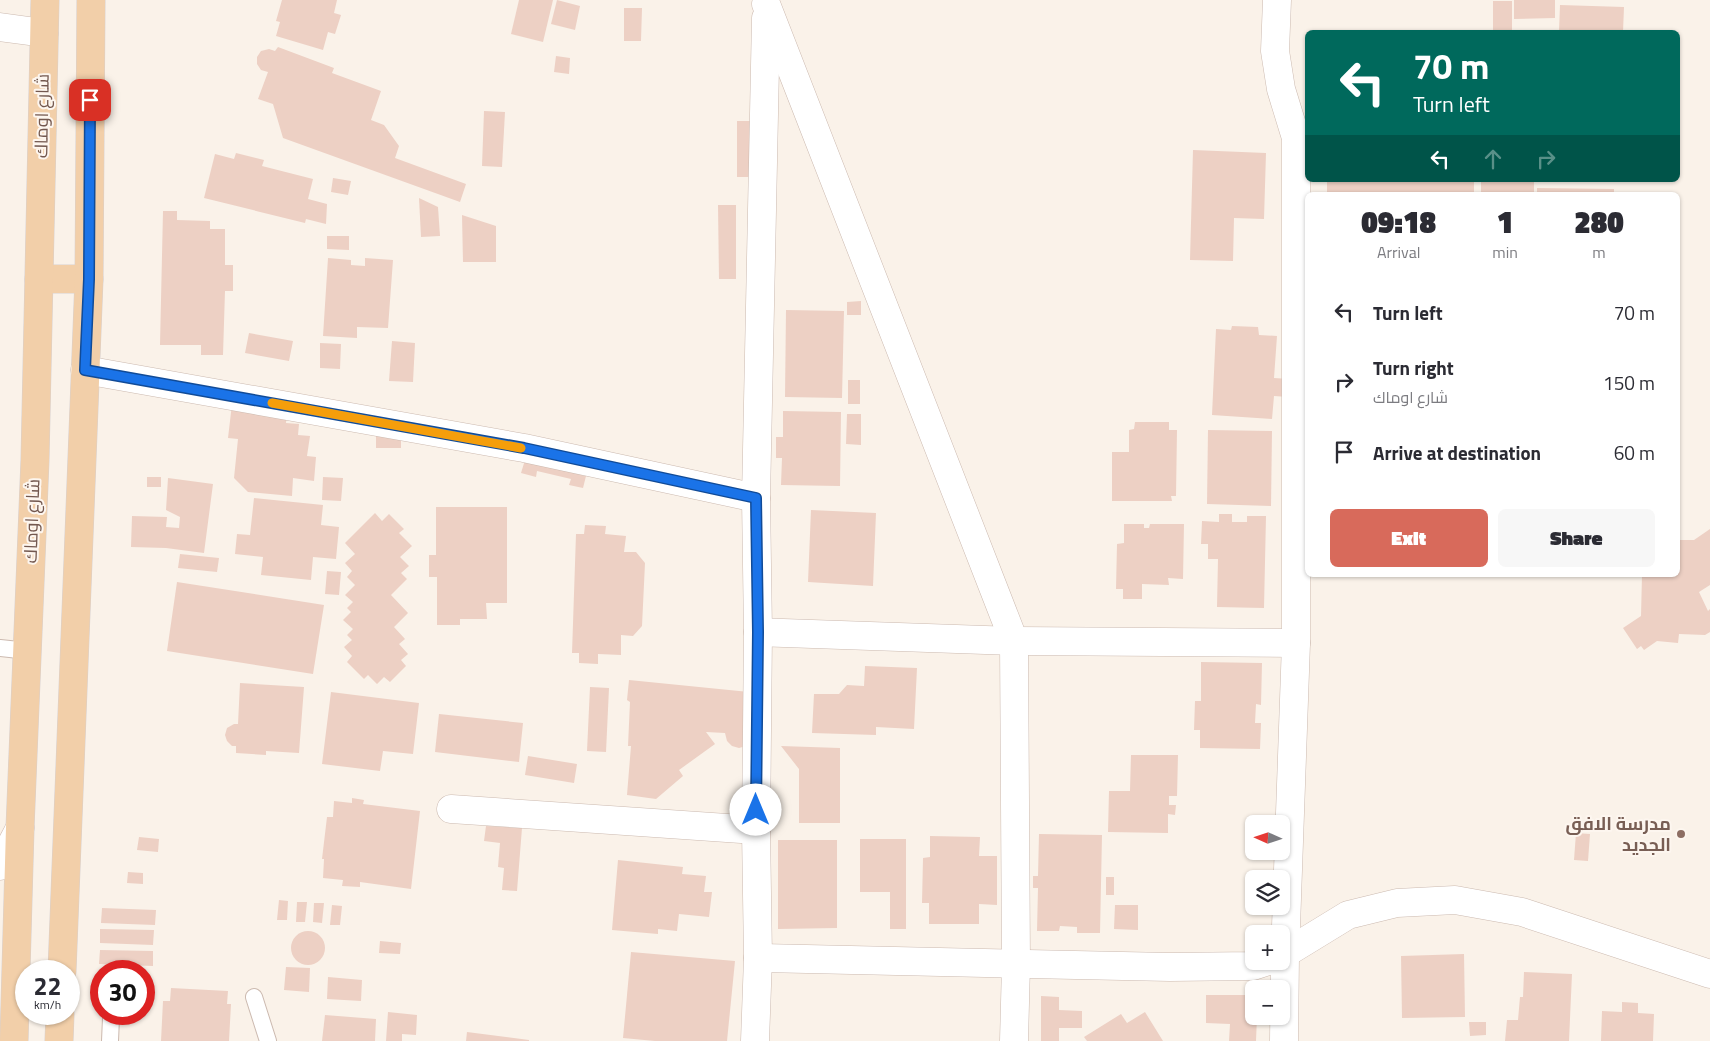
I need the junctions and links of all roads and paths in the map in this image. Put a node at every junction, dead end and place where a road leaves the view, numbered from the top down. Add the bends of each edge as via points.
1 (45, 0) edge
2 (91, 0) edge
3 (1277, 0) edge
4 (766, 2) edge
5 (0, 27) edge
6 (44, 33) junction
7 (39, 279) junction
8 (89, 279) junction
9 (85, 370) junction
10 (756, 498) junction
11 (758, 632) junction
12 (1014, 641) junction
13 (1296, 643) junction
14 (0, 648) edge
15 (28, 651) junction
16 (451, 809) dead end
17 (20, 828) junction
18 (756, 830) junction
19 (0, 866) edge
20 (1280, 925) edge
21 (1290, 951) edge
22 (758, 958) junction
23 (62, 960) edge
24 (1016, 965) junction
25 (1245, 966) edge
26 (1279, 970) edge
27 (1710, 974) edge
28 (254, 997) dead end
29 (60, 1025) edge
30 (111, 1025) edge
31 (14, 1041) edge
32 (59, 1041) edge
33 (110, 1041) edge
34 (268, 1041) edge
35 (755, 1041) edge
36 (1014, 1041) edge
37 (1284, 1041) edge

1 - 6 main road, شارع اوماك
2 - 8 main road
3 - 13 street via 1275,51 1281,89 1296,138
4 - 10 street
4 - 12 street
5 - 6 street
6 - 7 main road, شارع اوماك
7 - 8 main road
7 - 15 main road, شارع اوماك
8 - 9 main road
9 - 10 street via 524,448
9 - 23 main road
10 - 11 street
11 - 12 street
11 - 18 street
12 - 13 street
12 - 24 street
13 - 20 street
14 - 15 lane
15 - 17 main road, شارع اوماك
16 - 18 street
17 - 19 street
17 - 31 main road, شارع اوماك
18 - 22 street
21 - 27 street via 1348,915 1397,903 1455,900 1522,912
22 - 24 street
22 - 35 street
24 - 25 street
24 - 36 street
26 - 37 street
28 - 34 lane
29 - 32 main road
30 - 33 lane

